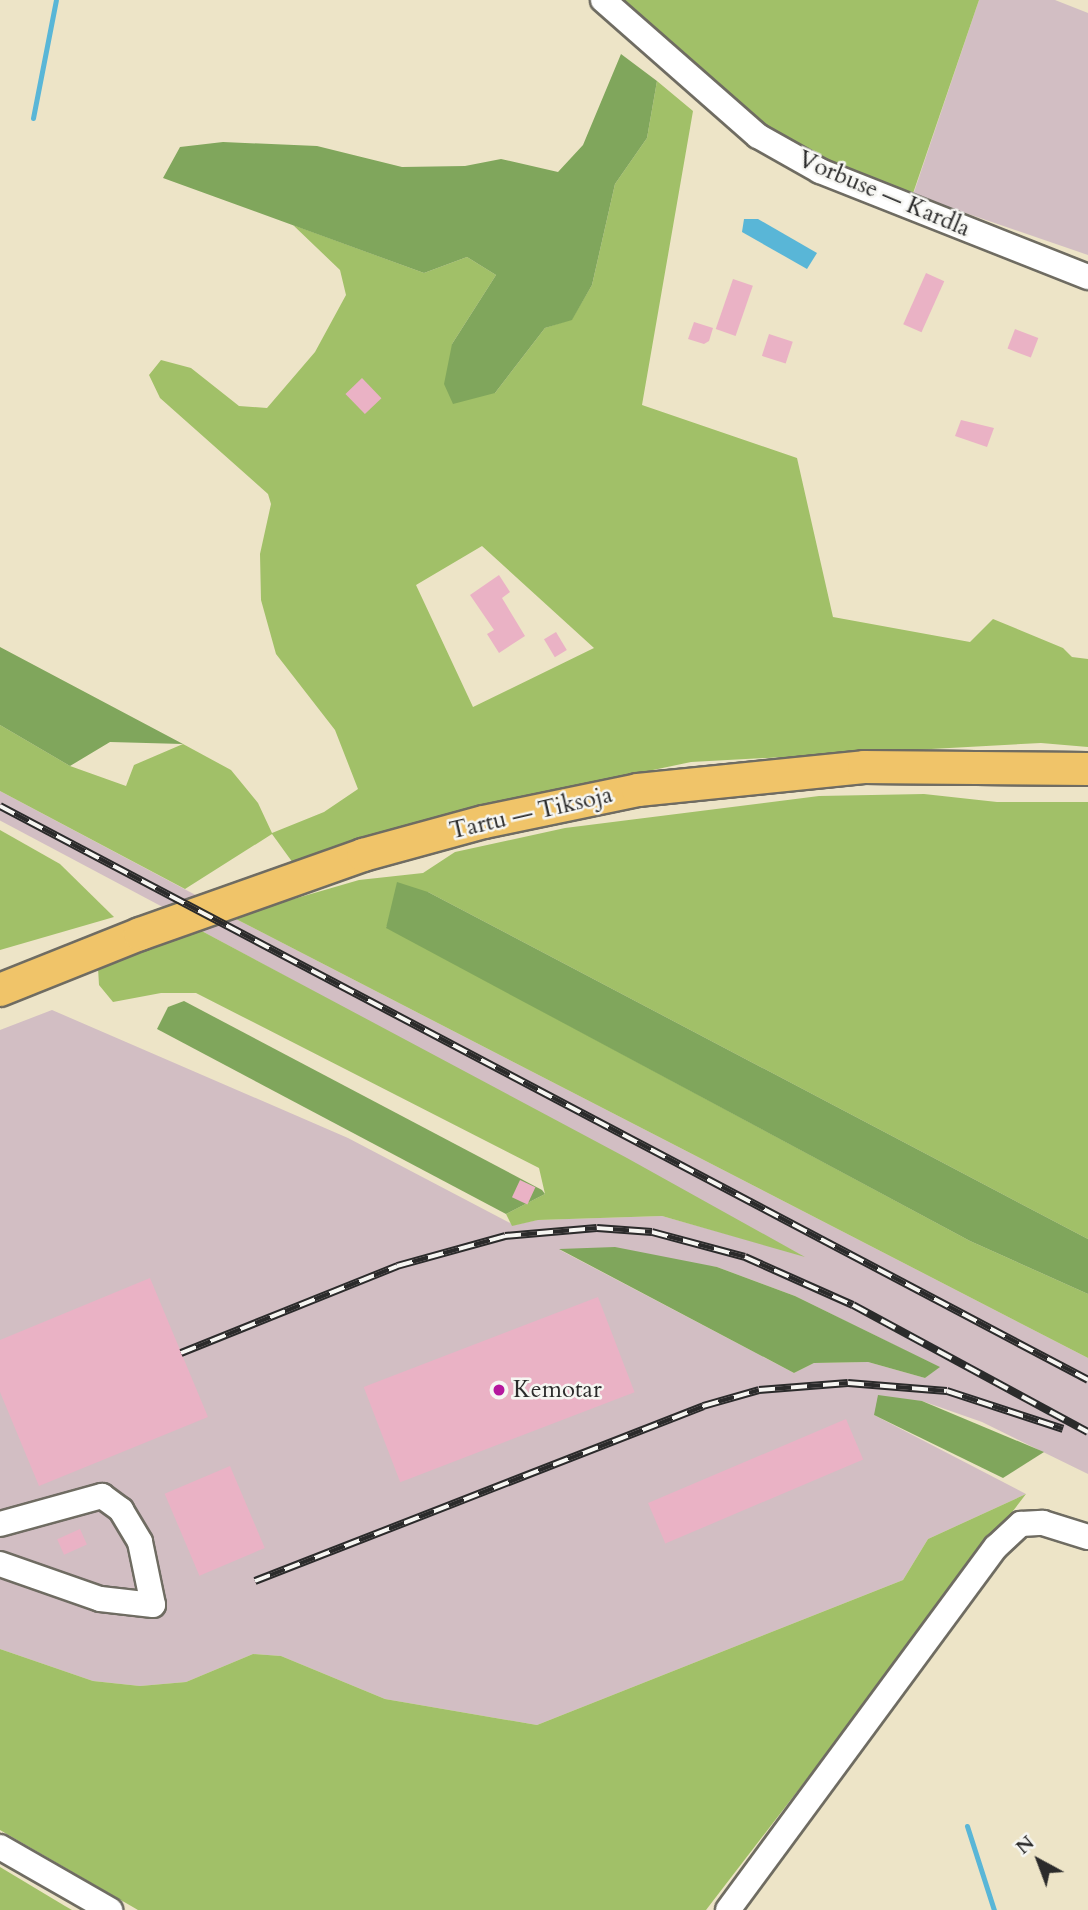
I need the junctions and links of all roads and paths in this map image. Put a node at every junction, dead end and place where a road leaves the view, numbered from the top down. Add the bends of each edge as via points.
1 (603, 0) edge
2 (1088, 276) edge
3 (1088, 769) edge
4 (0, 990) edge
5 (0, 1524) edge
6 (1088, 1537) edge
7 (0, 1564) edge
8 (0, 1847) edge
9 (110, 1910) edge
10 (728, 1910) edge

1 - 2 street, Vorbuse — Kardla via 758,136 820,171
3 - 4 main road, Tartu — Tiksoja via 864,767 638,790 484,822 363,855 139,934
5 - 7 street via 102,1496 121,1510 139,1542 153,1605 100,1599
6 - 10 street via 1043,1522 1021,1524 996,1547
8 - 9 street

